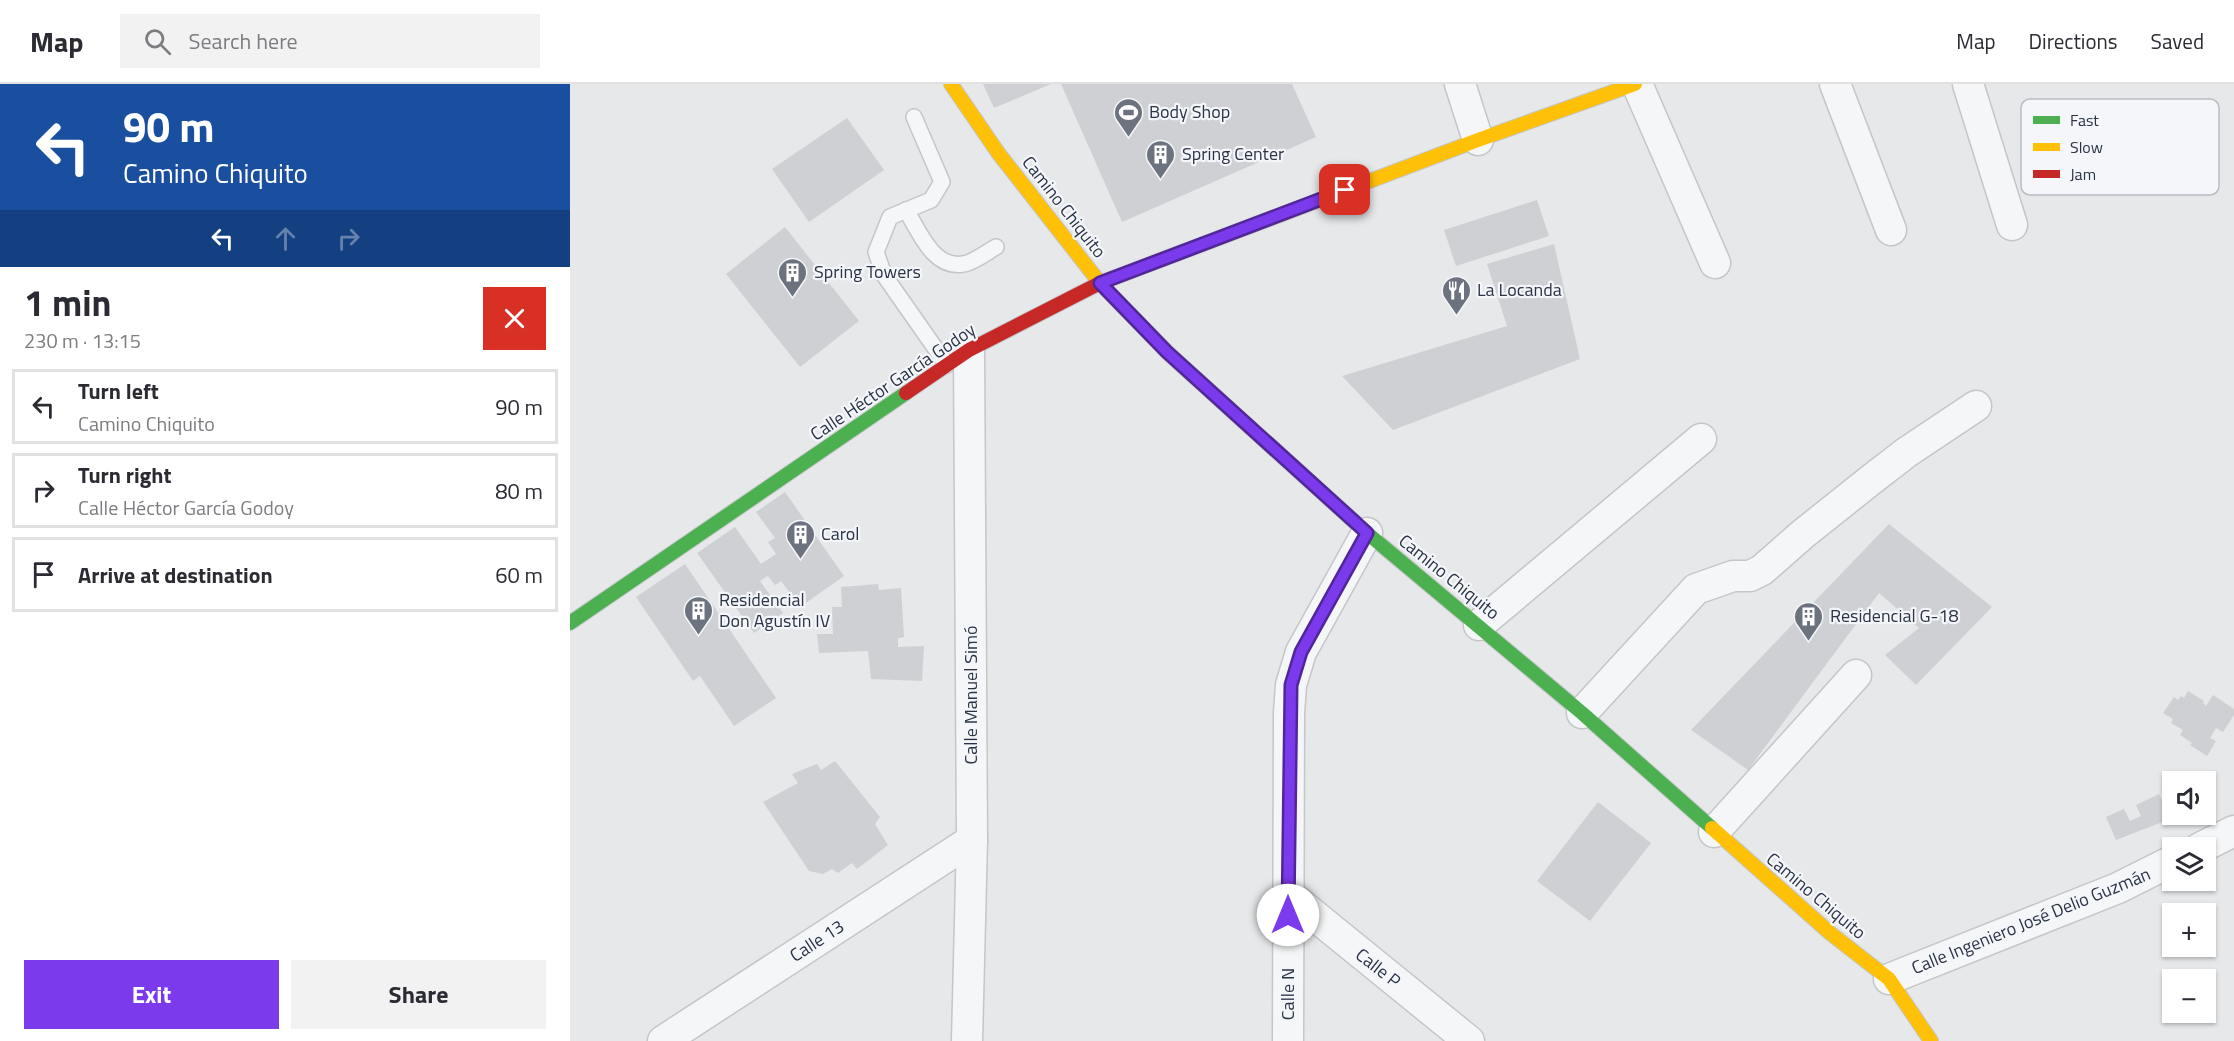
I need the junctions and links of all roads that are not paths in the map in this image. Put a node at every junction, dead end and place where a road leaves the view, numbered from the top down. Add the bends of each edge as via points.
1 (951, 84) edge
2 (1460, 84) edge
3 (1636, 84) edge
4 (1835, 84) edge
5 (1968, 84) edge
6 (914, 117) dead end
7 (1478, 140) junction
8 (906, 210) junction
9 (2012, 225) dead end
10 (1891, 230) dead end
11 (996, 247) dead end
12 (1715, 263) dead end
13 (1100, 283) junction
14 (958, 357) junction
15 (1976, 406) dead end
16 (1701, 438) dead end
17 (1367, 533) junction
18 (570, 623) edge
19 (1479, 625) junction
20 (1856, 675) dead end
21 (1582, 713) junction
22 (2234, 831) edge
23 (1714, 832) junction
24 (972, 840) junction
25 (2216, 840) edge
26 (2162, 866) edge
27 (1288, 894) junction
28 (1889, 979) junction
29 (663, 1041) edge
30 (967, 1041) edge
31 (1288, 1041) edge
32 (1468, 1041) edge
33 (1931, 1041) edge

1 - 13 main road, Camino Chiquito via 999,154
2 - 7 street
3 - 7 main road, Calle Héctor García Godoy
3 - 12 street
4 - 10 street
5 - 9 street
6 - 8 lane via 942,182 931,200
7 - 13 main road, Calle Héctor García Godoy
8 - 11 lane via 928,247 942,261 963,264
8 - 14 lane via 890,217 876,252 884,275
13 - 14 main road, Calle Héctor García Godoy
13 - 17 main road, Camino Chiquito via 1167,352
14 - 18 main road, Calle Héctor García Godoy
14 - 24 street, Calle Manuel Simó
15 - 21 street via 1907,452 1762,570 1696,589
16 - 19 street
17 - 19 main road, Camino Chiquito
17 - 27 street, Calle N via 1301,652 1291,685
19 - 21 main road, Camino Chiquito
20 - 23 street
21 - 23 main road, Camino Chiquito
22 - 25 street
23 - 28 main road, Camino Chiquito
24 - 29 street, Calle 13
24 - 30 street, Calle Manuel Simó
26 - 28 street, Calle Ingeniero José Delio Guzmán via 2118,888
27 - 31 street, Calle N
27 - 32 street, Calle P
28 - 33 main road, Camino Chiquito

